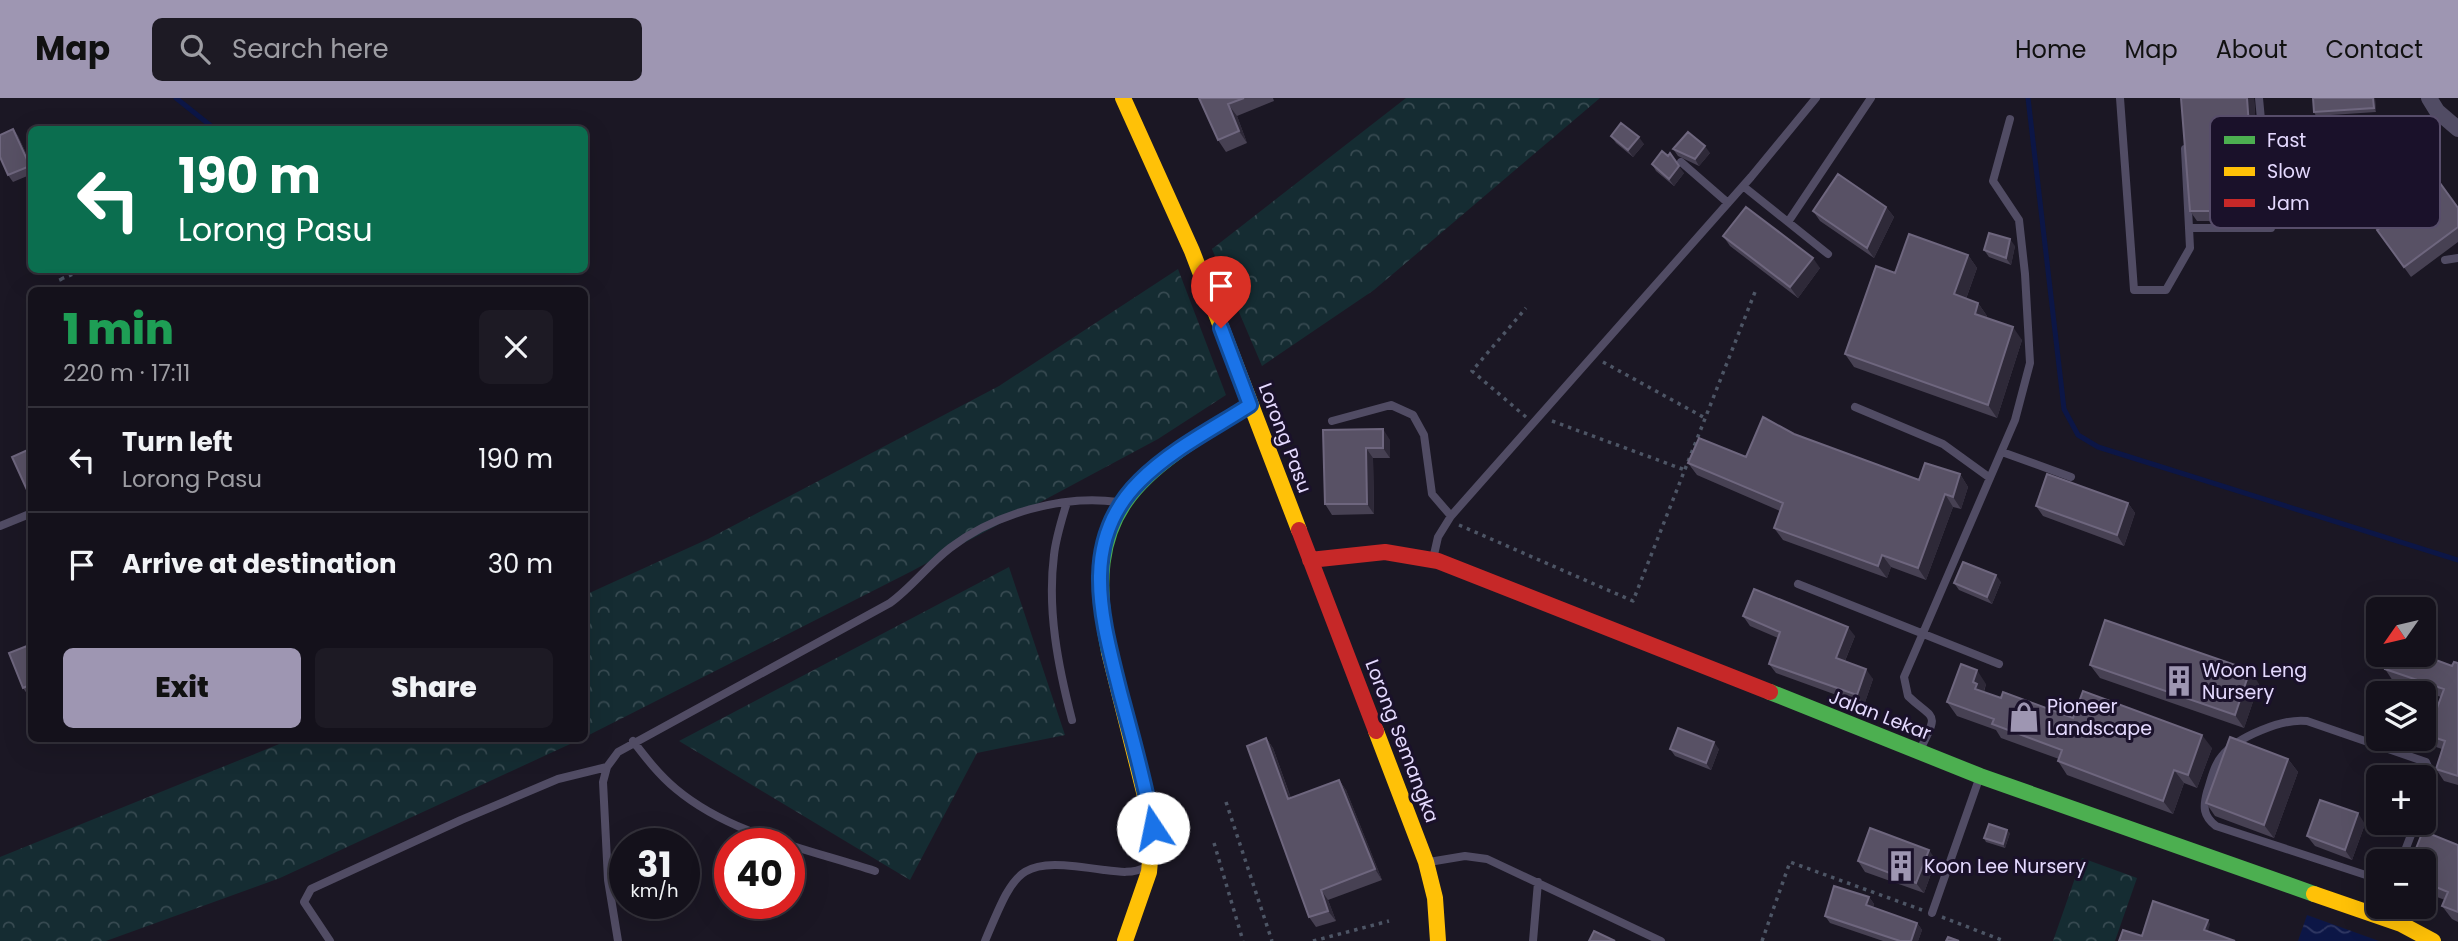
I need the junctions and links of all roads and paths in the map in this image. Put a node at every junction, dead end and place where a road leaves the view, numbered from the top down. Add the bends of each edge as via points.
1 (1123, 98) edge
2 (1816, 98) edge
3 (1871, 98) edge
4 (2120, 98) edge
5 (2259, 98) edge
6 (2429, 98) edge
7 (2261, 116) edge
8 (2010, 119) dead end
9 (2458, 129) edge
10 (2185, 137) edge
11 (1681, 162) edge
12 (1743, 186) junction
13 (1728, 203) junction
14 (1788, 222) junction
15 (2189, 228) junction
16 (2210, 228) edge
17 (2210, 228) edge
18 (2271, 228) edge
19 (1828, 254) dead end
20 (2458, 258) edge
21 (2445, 260) dead end
22 (58, 273) edge
23 (76, 273) edge
24 (61, 279) junction
25 (64, 287) edge
26 (1755, 292) dead end
27 (1526, 308) dead end
28 (1592, 355) junction
29 (1250, 405) junction
30 (1855, 407) dead end
31 (1705, 418) junction
32 (1536, 419) junction
33 (1332, 421) dead end
34 (2002, 452) junction
35 (1685, 470) junction
36 (2071, 477) dead end
37 (1990, 478) junction
38 (1067, 502) junction
39 (1121, 503) junction
40 (28, 515) edge
41 (1451, 516) junction
42 (0, 526) edge
43 (1433, 559) junction
44 (1310, 560) junction
45 (1798, 584) dead end
46 (1923, 633) junction
47 (1999, 664) dead end
48 (1072, 720) dead end
49 (633, 741) junction
50 (1919, 752) junction
51 (2427, 765) edge
52 (607, 767) junction
53 (1980, 776) junction
54 (1226, 802) dead end
55 (1214, 843) dead end
56 (1426, 862) junction
57 (1151, 864) junction
58 (875, 871) dead end
59 (2366, 875) edge
60 (1538, 882) junction
61 (2366, 905) edge
62 (1932, 914) junction
63 (2400, 919) edge
64 (1389, 921) dead end
65 (330, 941) edge
66 (618, 941) edge
67 (985, 941) edge
68 (1125, 941) edge
69 (1243, 941) edge
70 (1272, 941) edge
71 (1313, 941) edge
72 (1438, 941) edge
73 (1533, 941) edge
74 (1661, 941) edge
75 (1762, 941) edge
76 (2004, 941) edge
77 (2433, 941) edge

1 - 29 street, Lorong Pasu via 1192,251
2 - 12 lane
3 - 14 lane
4 - 15 lane via 2134,290 2166,290 2190,248
5 - 7 lane
6 - 9 street
8 - 34 lane via 1993,181 2019,220 2031,341 2027,380
10 - 15 lane
11 - 13 lane
12 - 13 lane
12 - 14 lane
13 - 28 lane
14 - 19 lane
15 - 17 lane
16 - 18 lane
20 - 21 lane
22 - 24 path
23 - 24 path
24 - 25 path
26 - 31 path
27 - 32 path via 1472,371
28 - 31 path
28 - 32 lane
29 - 39 street via 1165,458
29 - 44 street, Lorong Pasu
30 - 37 lane via 1943,444
31 - 35 path
32 - 35 path
32 - 41 lane
33 - 41 lane via 1391,405 1413,415 1424,435 1429,486
34 - 36 lane
34 - 37 lane
35 - 41 path via 1633,601 1462,529
37 - 46 lane
38 - 39 lane via 1096,499
38 - 48 lane via 1054,552 1052,589 1059,668
38 - 49 lane via 1015,515 977,531 937,559 890,603
39 - 57 street via 1100,563 1100,613 1148,802 1153,828
40 - 42 lane
41 - 43 lane via 1438,537
43 - 44 street, Jalan Lekar via 1370,550
43 - 50 street, Jalan Lekar
44 - 56 street, Lorong Semangka
45 - 46 lane
46 - 47 lane
46 - 50 lane via 1904,683 1908,696 1928,710 1932,721
49 - 52 lane
49 - 58 lane via 675,789 705,810 737,827
50 - 53 street, Jalan Lekar
51 - 59 lane via 2307,720 2289,720 2265,729 2227,750 2217,764 2204,804 2206,815 2216,825
52 - 65 lane via 558,779 497,804 311,889 303,902
52 - 66 lane via 603,782 606,856
53 - 61 street, Jalan Lekar
53 - 62 lane
54 - 70 path
55 - 69 path
56 - 60 lane via 1476,857
56 - 72 street, Lorong Semangka
57 - 67 lane via 1128,873 1049,863 1033,867 1018,875 1008,888
57 - 68 street
60 - 73 lane
60 - 74 lane
62 - 75 path via 1790,862
62 - 76 path
63 - 77 street, Jalan Lekar
64 - 71 path

